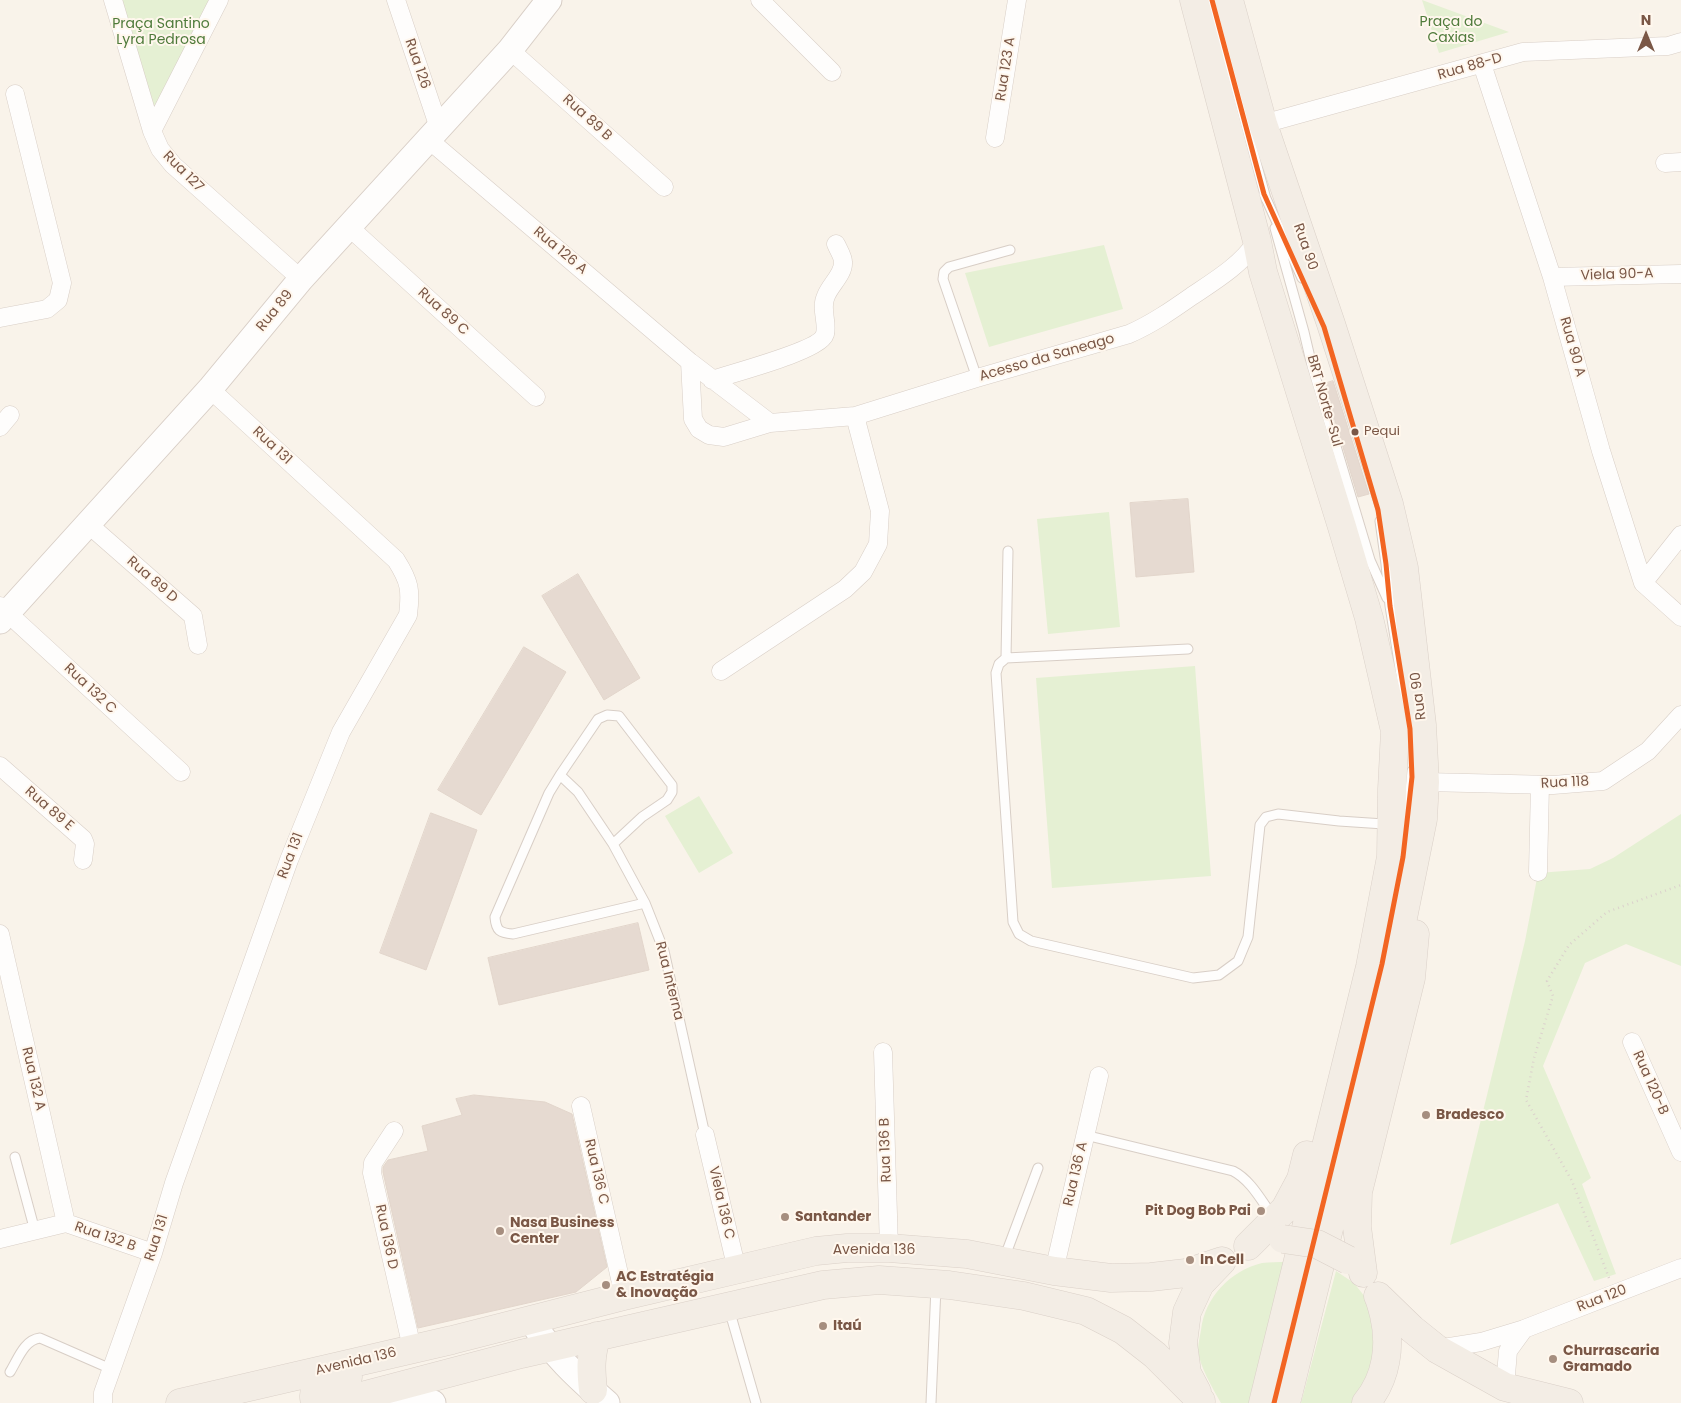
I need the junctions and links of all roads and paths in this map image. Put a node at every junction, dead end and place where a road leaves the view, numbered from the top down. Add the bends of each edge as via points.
1 (113, 0) edge
2 (220, 0) edge
3 (396, 0) edge
4 (549, 0) edge
5 (760, 0) edge
6 (1017, 0) edge
7 (1194, 0) edge
8 (1212, 0) edge
9 (1229, 0) edge
10 (1681, 42) edge
11 (510, 50) junction
12 (1482, 64) junction
13 (832, 72) dead end
14 (16, 94) dead end
15 (1263, 124) junction
16 (152, 131) junction
17 (434, 134) junction
18 (994, 138) dead end
19 (664, 187) dead end
20 (1264, 194) junction
21 (349, 227) junction
22 (1257, 241) junction
23 (836, 244) dead end
24 (1010, 250) dead end
25 (1262, 272) junction
26 (1226, 273) junction
27 (1681, 274) edge
28 (1552, 277) junction
29 (301, 279) junction
30 (0, 318) edge
31 (690, 362) junction
32 (977, 378) junction
33 (712, 380) junction
34 (210, 389) junction
35 (536, 396) dead end
36 (855, 416) junction
37 (770, 423) junction
38 (88, 524) junction
39 (1681, 535) edge
40 (1008, 551) dead end
41 (1644, 583) junction
42 (1390, 606) junction
43 (3, 613) edge
44 (1681, 617) edge
45 (198, 646) dead end
46 (1188, 649) dead end
47 (1006, 658) junction
48 (721, 671) dead end
49 (1681, 716) edge
50 (0, 766) edge
51 (181, 772) dead end
52 (560, 775) junction
53 (1425, 782) junction
54 (1540, 785) junction
55 (1392, 789) junction
56 (1424, 819) junction
57 (1384, 824) junction
58 (613, 844) junction
59 (83, 860) dead end
60 (1538, 872) dead end
61 (1681, 885) edge
62 (644, 903) junction
63 (0, 934) edge
64 (1632, 1042) dead end
65 (883, 1052) dead end
66 (1099, 1076) dead end
67 (581, 1106) dead end
68 (394, 1131) dead end
69 (705, 1135) joint
70 (1085, 1135) junction
71 (1681, 1152) edge
72 (16, 1157) dead end
73 (1038, 1168) dead end
74 (66, 1223) junction
75 (1279, 1229) junction
76 (35, 1232) junction
77 (0, 1239) edge
78 (889, 1248) junction
79 (152, 1253) junction
80 (1004, 1261) junction
81 (1222, 1261) junction
82 (1356, 1266) junction
83 (1681, 1268) edge
84 (738, 1270) junction
85 (1054, 1272) junction
86 (936, 1284) junction
87 (1615, 1294) junction
88 (624, 1296) junction
89 (1380, 1298) junction
90 (729, 1306) junction
91 (531, 1320) junction
92 (1524, 1329) junction
93 (597, 1336) junction
94 (452, 1340) junction
95 (412, 1348) junction
96 (550, 1348) junction
97 (1437, 1349) junction
98 (111, 1369) junction
99 (10, 1372) dead end
100 (1505, 1387) junction
101 (385, 1396) edge
102 (600, 1397) edge
103 (1202, 1402) edge
104 (103, 1403) edge
105 (180, 1403) edge
106 (315, 1403) edge
107 (335, 1403) edge
108 (433, 1403) edge
109 (756, 1403) edge
110 (931, 1403) edge
111 (1263, 1403) edge
112 (1274, 1403) edge
113 (1286, 1403) edge
114 (1366, 1403) edge
115 (1569, 1403) edge

1 - 16 street, Rua 127
2 - 16 street
3 - 17 street, Rua 126
4 - 11 street, Rua 89
5 - 13 street
6 - 18 street, Rua 123 A
7 - 22 main road, Rua 90
8 - 20 lane, BRT Norte-Sul
9 - 15 main road, Rua 90
10 - 12 street, Rua 88-D via 1668,46 1522,52
11 - 17 street, Rua 89
11 - 19 street, Rua 89 B
12 - 15 street, Rua 88-D
12 - 28 street, Rua 90 A
14 - 30 street via 62,283 58,300 47,309
15 - 53 main road, Rua 90 via 1389,504 1404,568 1422,725
16 - 29 street, Rua 127 via 160,149 173,165
17 - 21 street, Rua 89
17 - 31 street, Rua 126 A
20 - 42 lane, BRT Norte-Sul via 1370,560
20 - 42 lane, BRT Norte-Sul via 1324,327 1357,434 1378,510
21 - 29 street, Rua 89
21 - 35 street, Rua 89 C
22 - 25 main road, Rua 90
22 - 26 street, Acesso da Saneago
23 - 33 street via 843,262 841,272 825,298 825,333 820,341 796,354
24 - 32 lane via 949,267 944,272 943,279
25 - 26 street, Acesso da Saneago via 1256,268
25 - 55 main road, Rua 90 via 1368,618 1395,731
26 - 32 street, Acesso da Saneago via 1148,326
27 - 28 street, Viela 90-A
28 - 41 street, Rua 90 A via 1601,451
29 - 34 street, Rua 89
31 - 33 street
31 - 37 street, Acesso da Saneago via 693,419 699,429 709,435 724,437
32 - 36 street, Acesso da Saneago
33 - 37 street
34 - 38 street, Rua 89
34 - 79 street, Rua 131 via 396,560 407,577 410,595 408,615 340,732 289,860
36 - 37 street, Acesso da Saneago
36 - 48 street via 880,512 878,544 863,572 846,589
38 - 43 street, Rua 89
38 - 45 street, Rua 89 D via 193,616
39 - 41 street
40 - 47 lane
41 - 44 street, Rua 90 A
42 - 112 lane, BRT Norte-Sul via 1410,729 1412,777 1403,857 1382,964
43 - 51 street, Rua 132 C
46 - 47 lane
47 - 57 lane via 996,673 1013,922 1019,934 1031,940 1193,978 1218,975 1238,961 1248,937 1260,825 1266,817 1278,814
49 - 54 street, Rua 118 via 1648,751 1602,780
50 - 59 street, Rua 89 E via 83,839
52 - 58 lane, Rua Interna via 578,792
52 - 58 lane via 598,720 607,715 619,716 672,785 672,792 667,800 642,817
52 - 62 lane via 549,793 495,917 496,926 502,933 513,934
53 - 54 street, Rua 118
53 - 56 main road, Rua 90
54 - 60 street
55 - 57 main road
55 - 111 main road, Rua 90 via 1391,856 1370,967
56 - 82 main road via 1411,978 1358,1192
56 - 113 main road, Rua 90 via 1391,977
57 - 75 main road via 1365,927 1301,1179 1285,1209
58 - 62 lane, Rua Interna
61 - 87 path via 1607,912 1569,946 1547,981 1553,996 1534,1058 1526,1100 1572,1181
62 - 69 lane, Rua Interna via 664,951
63 - 74 street, Rua 132 A
64 - 71 street, Rua 120-B
65 - 78 street, Rua 136 B
66 - 70 street, Rua 136 A
67 - 88 street, Rua 136 C
68 - 95 street, Rua 136 D via 373,1163 372,1173
69 - 84 street, Viela 136 C
70 - 75 lane via 1233,1171 1249,1183
70 - 85 street, Rua 136 A
72 - 76 lane
73 - 80 lane
74 - 76 street, Rua 132 B
74 - 79 street, Rua 132 B
75 - 81 main road
75 - 82 main road, bridge via 1317,1244
76 - 77 street, Rua 132 B
78 - 80 main road, Avenida 136 via 967,1254
78 - 84 main road, Avenida 136 via 816,1251
79 - 98 street, Rua 131
80 - 85 main road, Avenida 136
81 - 85 main road, Avenida 136 via 1186,1273 1151,1277 1111,1278
81 - 103 main road via 1200,1284 1187,1312 1182,1343 1188,1373
82 - 89 main road
83 - 87 street, Rua 120
84 - 88 main road, Avenida 136
86 - 90 main road via 879,1280 823,1285
86 - 103 main road via 1024,1296 1086,1311 1123,1330 1155,1355
86 - 110 lane
87 - 92 street, Rua 120
88 - 91 main road, Avenida 136
89 - 97 main road
89 - 114 main road via 1387,1331 1386,1364 1373,1395
90 - 93 main road
90 - 109 lane
91 - 94 main road, Avenida 136
91 - 96 street
92 - 97 street, Rua 120 via 1481,1342
92 - 100 street via 1508,1351
93 - 96 main road
93 - 102 main road via 590,1368
94 - 95 main road, Avenida 136
94 - 106 main road via 442,1353 319,1385 314,1390
95 - 105 main road, Avenida 136
96 - 101 main road
96 - 102 street
97 - 100 main road
98 - 99 lane via 40,1338 27,1344
98 - 104 street, Rua 131
100 - 115 main road
101 - 107 main road
101 - 108 street

